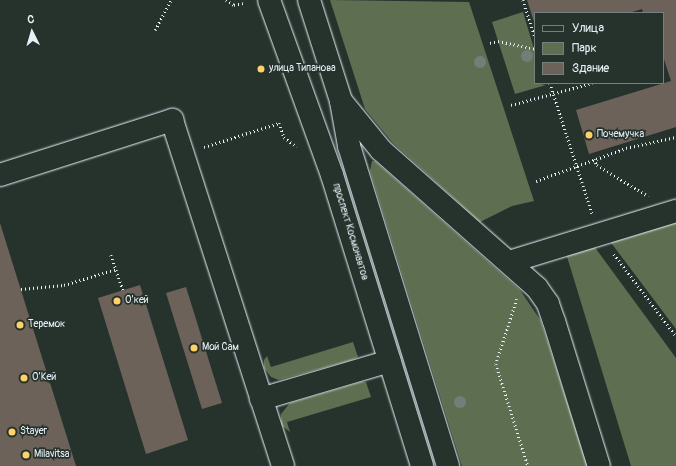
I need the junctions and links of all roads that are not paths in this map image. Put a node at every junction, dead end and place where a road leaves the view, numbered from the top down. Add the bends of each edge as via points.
1 (269, 0) edge
2 (309, 0) edge
3 (341, 101) junction
4 (0, 175) edge
5 (675, 211) edge
6 (516, 269) junction
7 (390, 361) junction
8 (261, 400) junction
9 (283, 466) edge
10 (422, 466) edge
11 (448, 466) edge
12 (600, 466) edge

1 - 7 street, проспект Космонавтов via 332,174
2 - 3 street
3 - 6 street via 381,150
3 - 11 street via 349,146
4 - 8 street via 172,120
5 - 6 street via 600,234
6 - 12 street via 537,288 548,304
7 - 8 street
7 - 10 street, проспект Космонавтов
8 - 9 street

